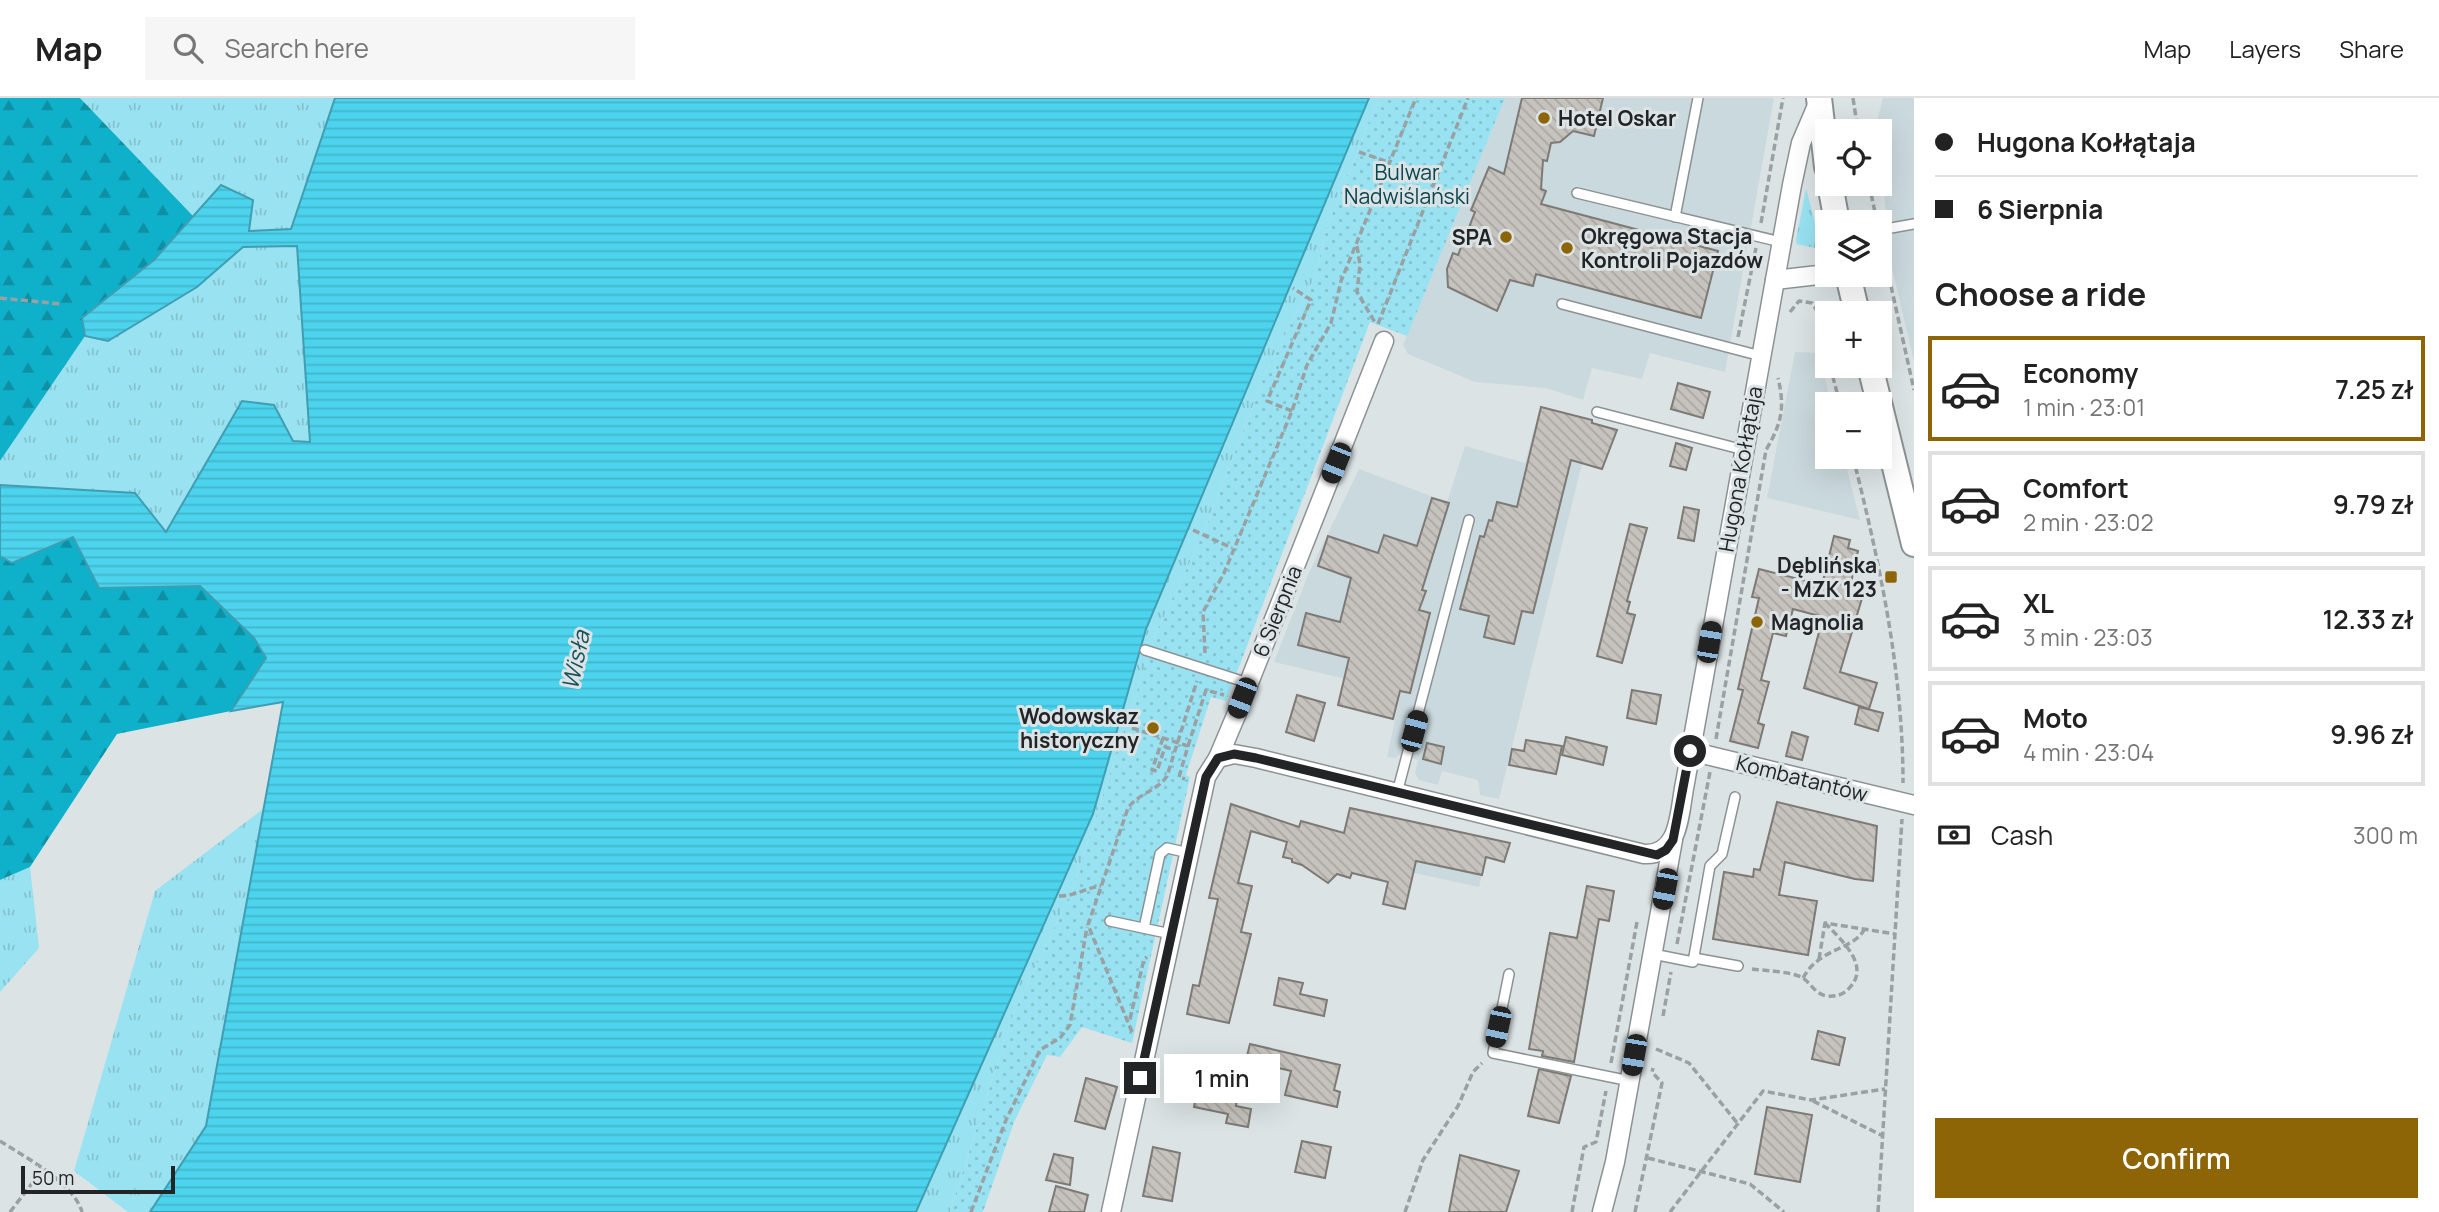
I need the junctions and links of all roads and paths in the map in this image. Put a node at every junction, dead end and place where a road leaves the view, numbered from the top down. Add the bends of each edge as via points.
1 (1416, 98) edge
2 (1698, 98) edge
3 (1853, 98) edge
4 (1819, 99) edge
5 (1821, 119) edge
6 (1856, 119) edge
7 (1360, 152) dead end
8 (1388, 162) junction
9 (1577, 193) dead end
10 (1675, 217) junction
11 (1914, 224) edge
12 (1892, 228) edge
13 (1782, 242) junction
14 (1357, 244) junction
15 (1815, 277) edge
16 (1774, 280) junction
17 (1891, 287) edge
18 (1293, 288) dead end
19 (0, 298) edge
20 (61, 304) dead end
21 (1562, 304) dead end
22 (1815, 308) edge
23 (1789, 317) dead end
24 (1384, 341) joint
25 (1761, 356) junction
26 (1780, 365) dead end
27 (1873, 378) edge
28 (1914, 390) edge
29 (1292, 411) junction
30 (1597, 412) dead end
31 (1744, 450) junction
32 (1856, 469) edge
33 (1469, 520) dead end
34 (1193, 530) dead end
35 (1914, 544) edge
36 (1232, 548) junction
37 (1145, 650) dead end
38 (1201, 668) junction
39 (1248, 683) junction
40 (1229, 696) dead end
41 (1132, 728) dead end
42 (1163, 738) junction
43 (1177, 743) junction
44 (1715, 743) dead end
45 (1188, 746) junction
46 (1175, 750) junction
47 (1690, 751) junction
48 (1218, 758) junction
49 (1710, 770) dead end
50 (1192, 781) dead end
51 (1397, 793) junction
52 (1735, 797) dead end
53 (1907, 804) edge
54 (1669, 845) junction
55 (1189, 853) junction
56 (1101, 886) junction
57 (1059, 896) dead end
58 (1637, 920) dead end
59 (1110, 922) dead end
60 (1825, 923) junction
61 (1087, 925) junction
62 (1144, 929) junction
63 (1865, 929) junction
64 (1171, 934) junction
65 (1895, 934) junction
66 (1844, 943) junction
67 (1653, 954) junction
68 (1674, 958) junction
69 (1694, 958) junction
70 (1819, 959) junction
71 (1738, 966) joint
72 (1509, 974) dead end
73 (1802, 978) junction
74 (1129, 1021) dead end
75 (1661, 1023) dead end
76 (1659, 1036) dead end
77 (1656, 1049) junction
78 (1493, 1053) junction
79 (1609, 1076) junction
80 (1630, 1081) junction
81 (1885, 1088) junction
82 (1811, 1100) junction
83 (1738, 1124) junction
84 (1883, 1136) junction
85 (0, 1141) edge
86 (1647, 1158) junction
87 (43, 1169) junction
88 (1702, 1171) junction
89 (10, 1212) edge
90 (82, 1212) edge
91 (971, 1212) edge
92 (1111, 1212) edge
93 (1405, 1212) edge
94 (1572, 1212) edge
95 (1602, 1212) edge
96 (1635, 1212) edge
97 (1670, 1212) edge
98 (1784, 1212) edge
99 (1878, 1212) edge

1 - 8 path
2 - 10 lane
3 - 6 path
4 - 5 main road
4 - 13 street, Hugona Kołłątaja via 1801,143
7 - 8 path
8 - 14 path
9 - 10 lane
10 - 13 lane
11 - 12 lane
13 - 16 street, Hugona Kołłątaja
14 - 24 path via 1357,292
14 - 29 path via 1341,281 1331,323 1307,365
15 - 16 street
16 - 25 street, Hugona Kołłątaja
17 - 28 path
18 - 29 path via 1311,300 1267,401
19 - 20 path
21 - 25 lane
22 - 23 path via 1799,301
24 - 39 street, 6 Sierpnia
25 - 31 street, Hugona Kołłątaja
26 - 44 path via 1777,379 1784,399 1766,450
27 - 35 main road
29 - 36 path
30 - 31 lane
31 - 47 street, Hugona Kołłątaja
32 - 53 path via 1895,656
33 - 51 lane
34 - 36 path
36 - 38 path via 1203,612 1206,640
37 - 38 lane
38 - 39 lane
38 - 43 path
39 - 48 street, 6 Sierpnia
40 - 45 path via 1206,690
41 - 42 path
42 - 43 path
42 - 46 path via 1152,769 1157,771 1165,747
43 - 45 path
43 - 46 path
45 - 50 path via 1179,777
46 - 56 path via 1162,783 1128,808
47 - 53 street, Kombatantów
47 - 54 street, Hugona Kołłątaja
48 - 51 street via 1234,754 1256,758
48 - 55 street, 6 Sierpnia via 1206,777
49 - 68 path
51 - 54 street via 1644,854 1657,855
52 - 69 lane via 1722,853 1710,866
53 - 65 path
54 - 67 street, Hugona Kołłątaja
55 - 62 lane via 1167,848 1160,854
55 - 64 street, 6 Sierpnia
56 - 57 path via 1086,887 1075,896
56 - 61 path
58 - 79 path
59 - 62 lane
60 - 63 path
60 - 66 path
60 - 70 path
61 - 74 path
61 - 91 path via 1070,1025 1041,1050 1006,1120
62 - 64 lane
63 - 65 path
63 - 66 path via 1860,938
64 - 92 street, 6 Sierpnia
65 - 81 path
66 - 70 path
66 - 73 path via 1858,971 1845,993 1825,996
67 - 68 lane
67 - 80 street, Hugona Kołłątaja
68 - 69 lane via 1693,962
68 - 75 path
69 - 71 lane
70 - 73 path
71 - 73 path
72 - 78 lane
76 - 77 path
77 - 83 path via 1689,1063
77 - 86 path via 1652,1072 1662,1083
78 - 79 lane
78 - 93 path via 1472,1072 1458,1106 1423,1160
79 - 80 lane
79 - 94 path via 1596,1142 1584,1147
80 - 95 street, Hugona Kołłątaja
81 - 82 path
81 - 84 path
82 - 83 path via 1763,1091
82 - 84 path
83 - 88 path
84 - 99 path
85 - 87 path
86 - 88 path
86 - 96 path
87 - 89 path
87 - 90 path via 78,1199
88 - 97 path
88 - 98 path via 1750,1184

